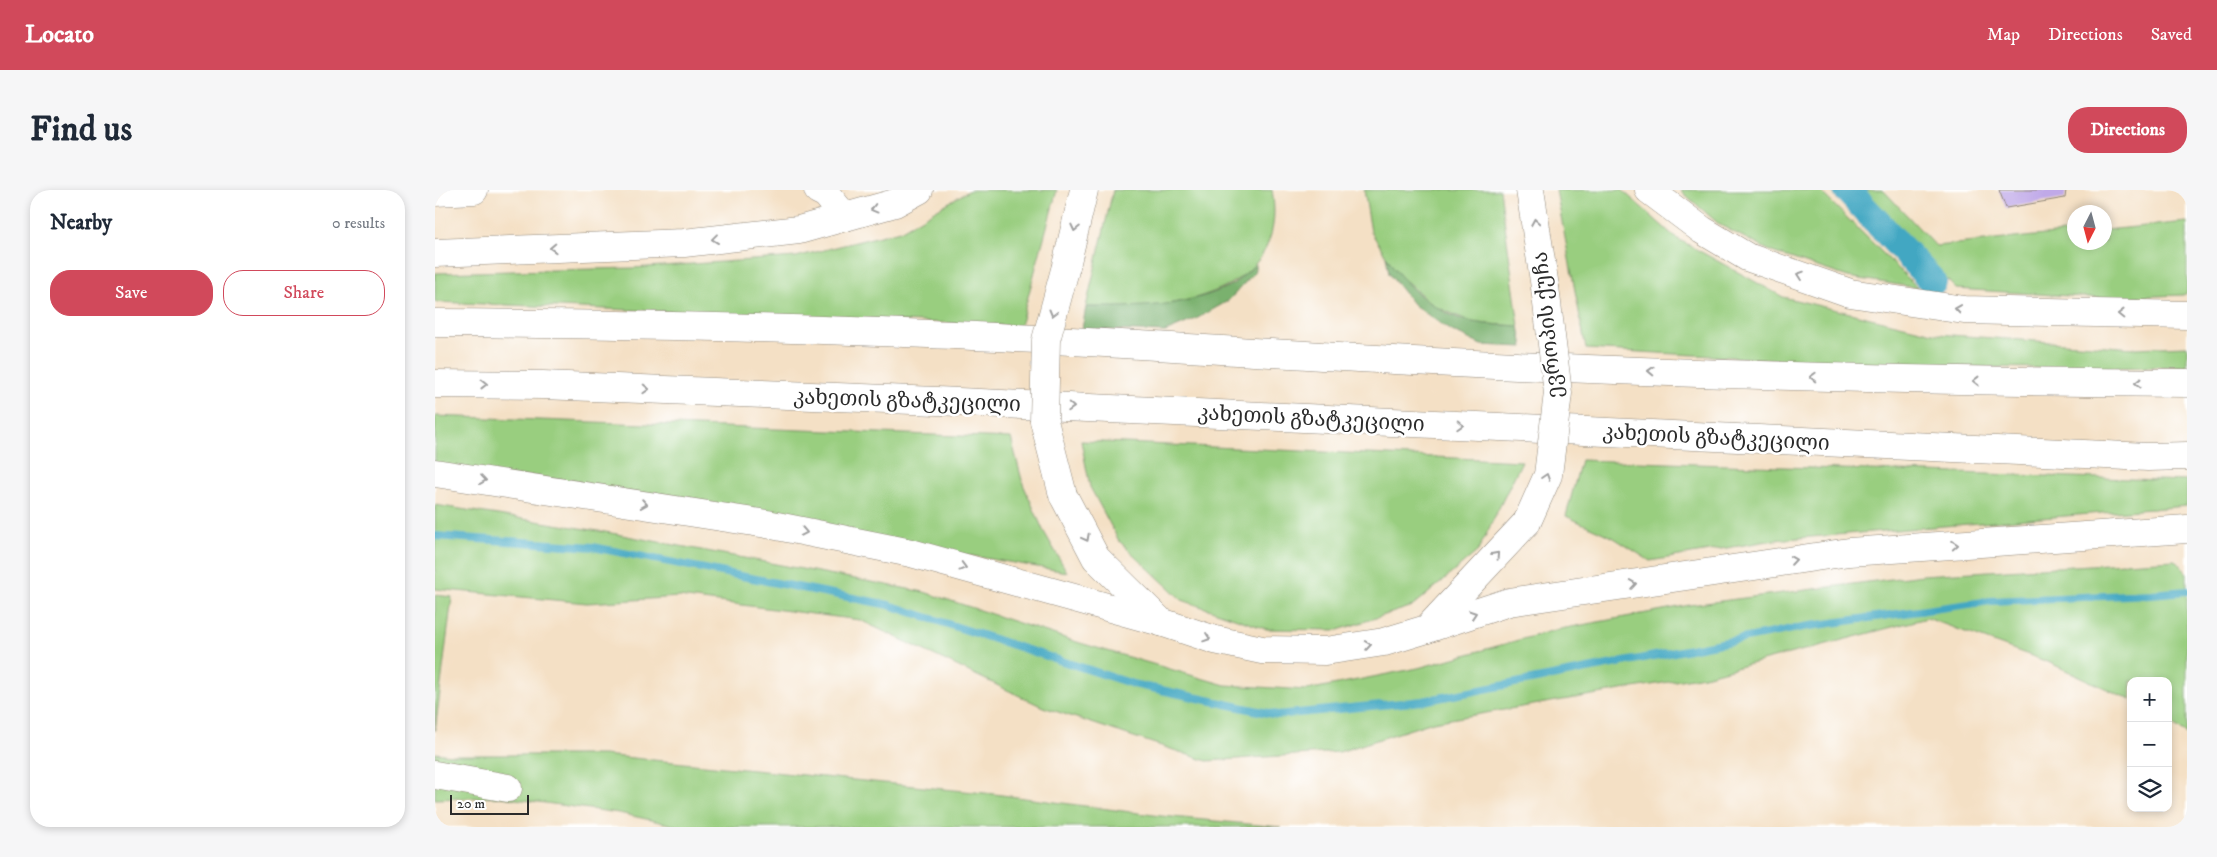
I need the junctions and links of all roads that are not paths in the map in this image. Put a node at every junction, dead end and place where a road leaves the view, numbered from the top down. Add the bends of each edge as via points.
1 (474, 190) edge
2 (818, 190) edge
3 (919, 190) edge
4 (1084, 190) edge
5 (1530, 190) edge
6 (1649, 190) edge
7 (435, 192) edge
8 (845, 217) junction
9 (435, 253) edge
10 (2187, 300) edge
11 (2154, 315) junction
12 (2187, 316) edge
13 (435, 323) edge
14 (2187, 383) edge
15 (435, 384) edge
16 (2187, 456) edge
17 (435, 473) edge
18 (2187, 529) edge
19 (1161, 622) junction
20 (1427, 629) junction
21 (435, 775) edge
22 (508, 788) dead end

1 - 7 main road
2 - 8 main road via 826,194
3 -> 8 main road via 895,203
4 -> 19 main road, ევროპის ქუჩა, bridge via 1046,340 1044,421 1063,495 1096,558
20 -> 5 main road, ევროპის ქუჩა, bridge via 1527,522 1548,475 1558,393
11 -> 6 main road via 1964,310 1850,293 1747,257 1702,230
8 -> 9 main road via 799,230 684,243
10 - 11 main road
11 - 12 main road
14 -> 13 main road via 1945,381 1764,375 1394,360 926,334 642,325
15 -> 16 main road, კახეთის გზატკეცილი via 543,385 917,400 2148,457
17 -> 19 main road via 767,524 911,553
20 -> 18 main road via 1509,602 1849,552
19 -> 20 main road, ევროპის ქუჩა via 1215,640 1271,650 1325,651 1385,642
21 - 22 main road

